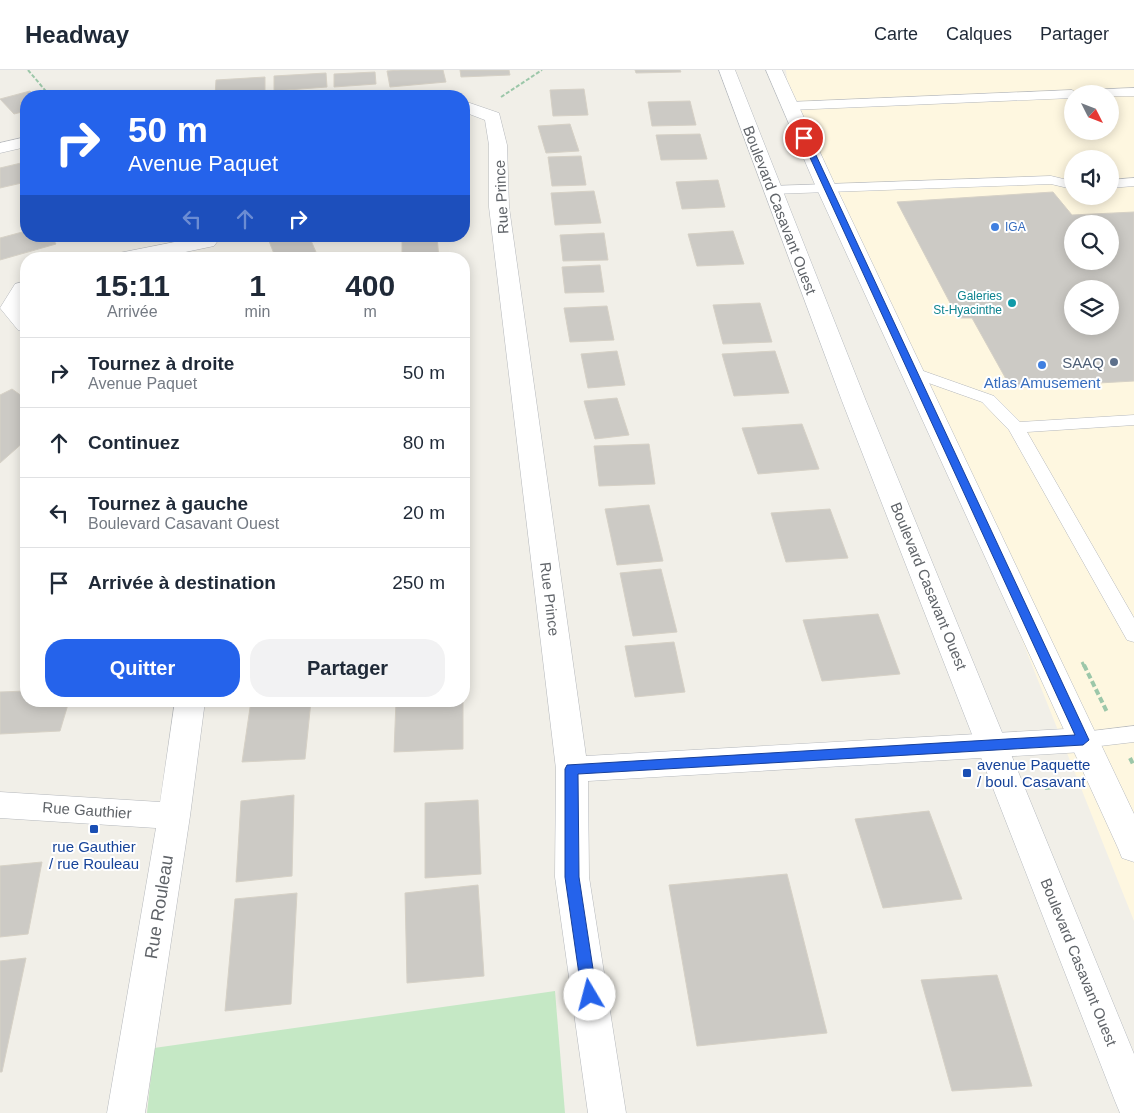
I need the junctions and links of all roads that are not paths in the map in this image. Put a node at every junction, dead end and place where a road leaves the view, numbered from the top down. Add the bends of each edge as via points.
1 (727, 70) edge
2 (774, 70) edge
3 (1134, 92) edge
4 (1119, 93) edge
5 (1064, 94) edge
6 (790, 106) junction
7 (472, 108) edge
8 (20, 143) edge
9 (0, 148) edge
10 (1134, 182) edge
11 (1064, 183) edge
12 (1119, 183) edge
13 (826, 187) junction
14 (772, 190) junction
15 (208, 246) edge
16 (167, 252) edge
17 (20, 291) edge
18 (20, 318) edge
19 (912, 372) junction
20 (1134, 420) edge
21 (1016, 427) junction
22 (1134, 635) edge
23 (189, 707) edge
24 (1134, 734) edge
25 (1083, 740) junction
26 (993, 744) junction
27 (572, 769) junction
28 (0, 805) edge
29 (174, 816) junction
30 (1134, 848) edge
31 (1134, 1101) edge
32 (126, 1113) edge
33 (608, 1113) edge

1 - 14 street, Boulevard Casavant Ouest
2 - 6 street
3 - 4 lane
5 - 6 lane
6 - 13 street
7 - 27 street, Rue Prince via 494,117 499,207
8 - 9 street
10 - 12 lane
11 - 13 lane via 1051,180
13 - 14 lane
13 - 19 street
14 - 26 street, Boulevard Casavant Ouest
15 - 16 street
17 - 18 street via 10,307
19 - 21 lane via 988,399
19 - 25 street
20 - 21 lane
21 - 22 lane
23 - 29 street, Rue Rouleau
24 - 25 lane
25 - 26 street
25 - 30 street
26 - 27 street
26 - 31 street, Boulevard Casavant Ouest
27 - 33 street, Rue Prince via 572,877
28 - 29 street, Rue Gauthier
29 - 32 street, Rue Rouleau

